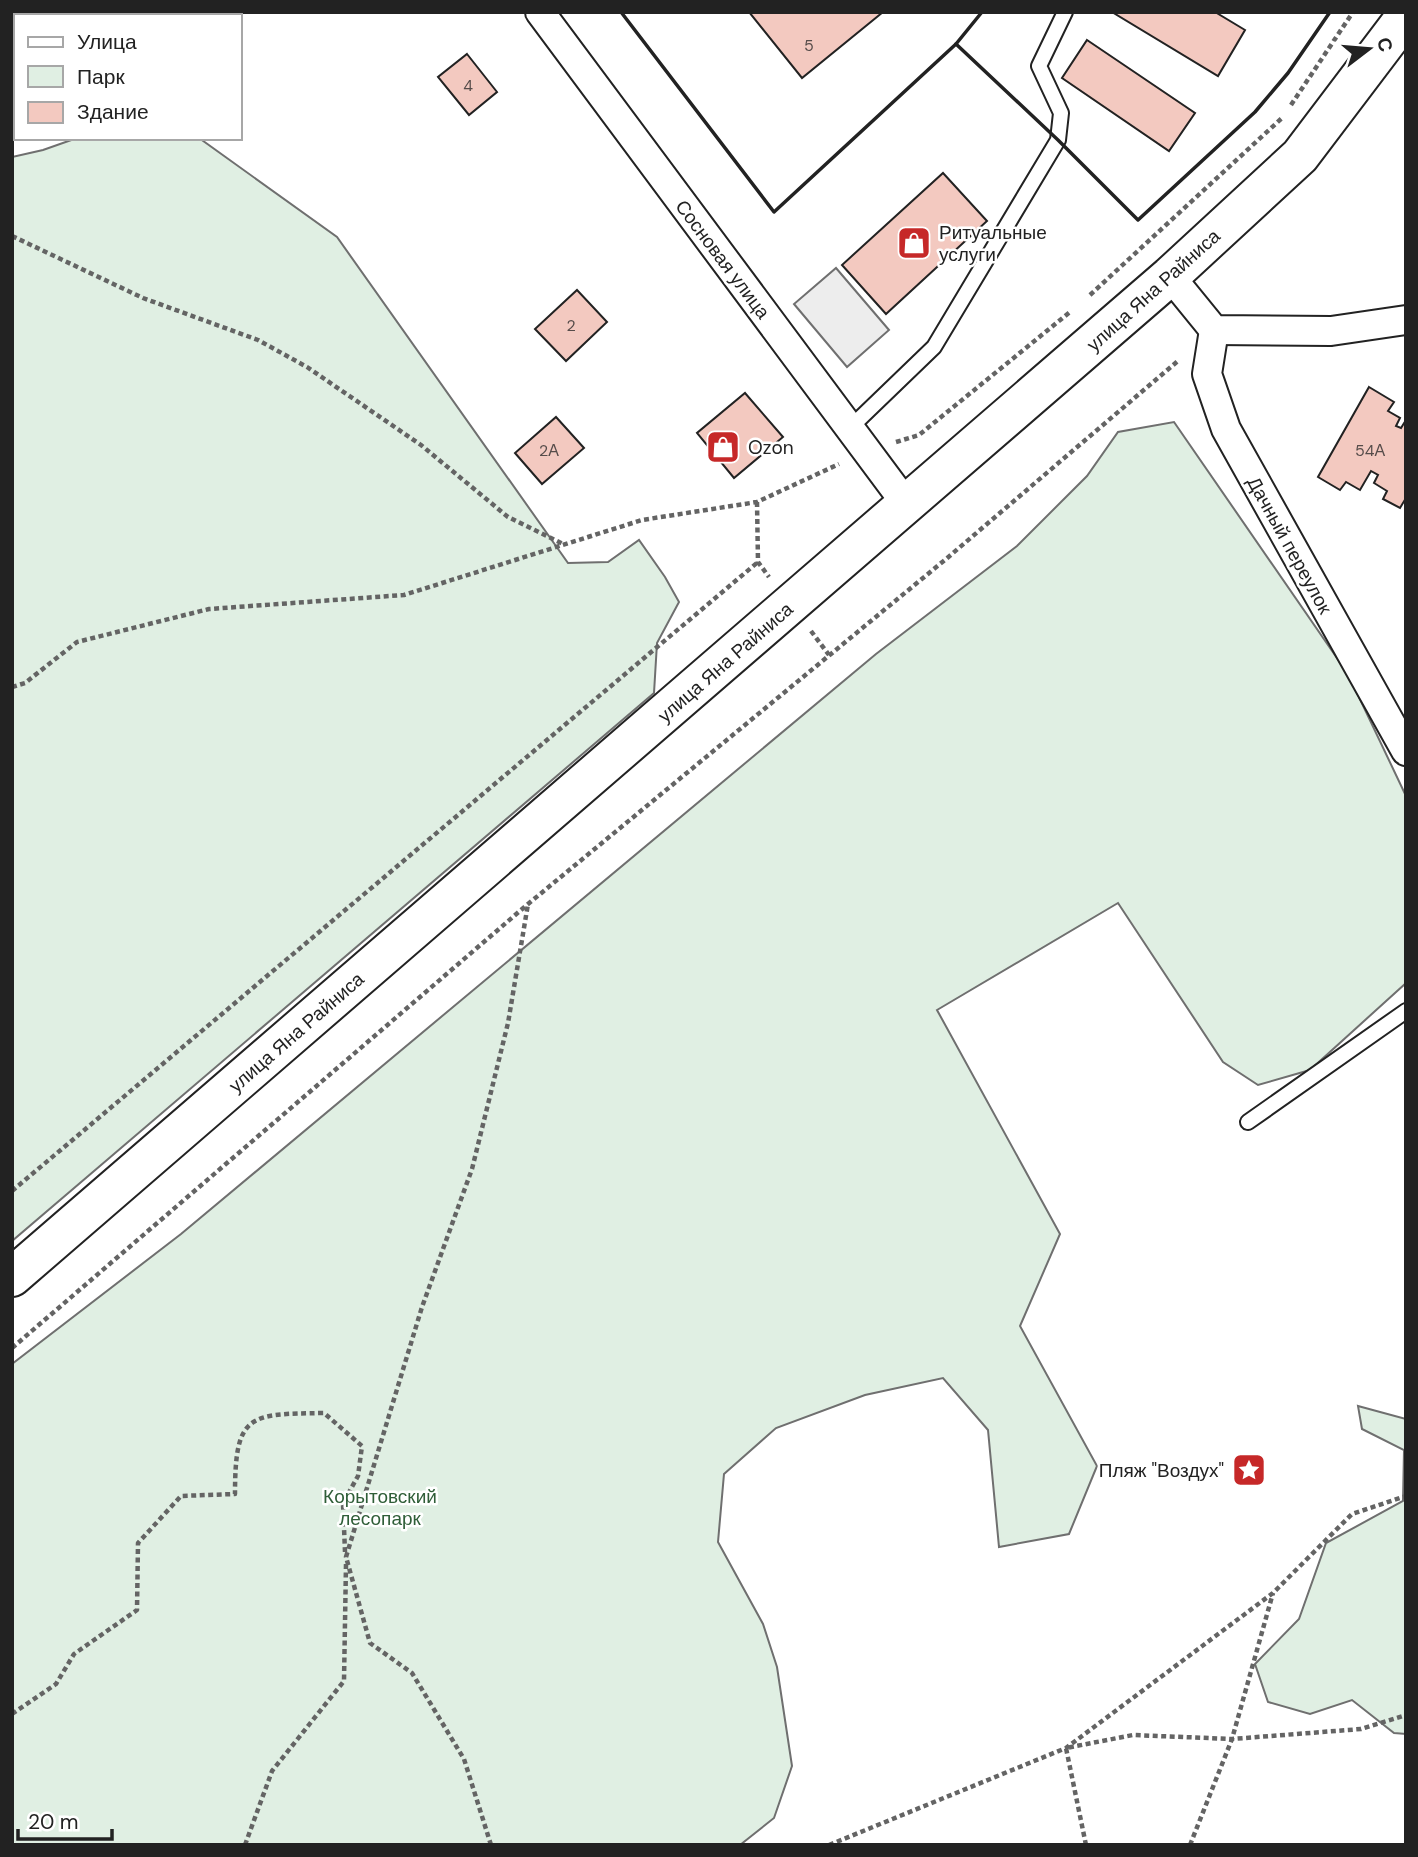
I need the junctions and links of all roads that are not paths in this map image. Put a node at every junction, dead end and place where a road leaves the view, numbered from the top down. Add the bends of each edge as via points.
1 (540, 12) edge
2 (1065, 12) edge
3 (1406, 16) edge
4 (1170, 276) junction
5 (1406, 320) edge
6 (1214, 330) junction
7 (858, 440) junction
8 (907, 505) junction
9 (1406, 751) edge
10 (1406, 1011) edge
11 (1248, 1122) dead end
12 (12, 1277) edge

1 - 7 street, Сосновая улица
2 - 7 lane via 1039,66 1061,113 1058,140 934,347
3 - 4 street, улица Яна Райниса via 1300,156
4 - 6 street
4 - 8 street, улица Яна Райниса
5 - 6 street via 1331,331
6 - 9 street, Дачный переулок via 1207,373 1226,429
7 - 8 street, Сосновая улица
8 - 12 street, улица Яна Райниса
10 - 11 lane

